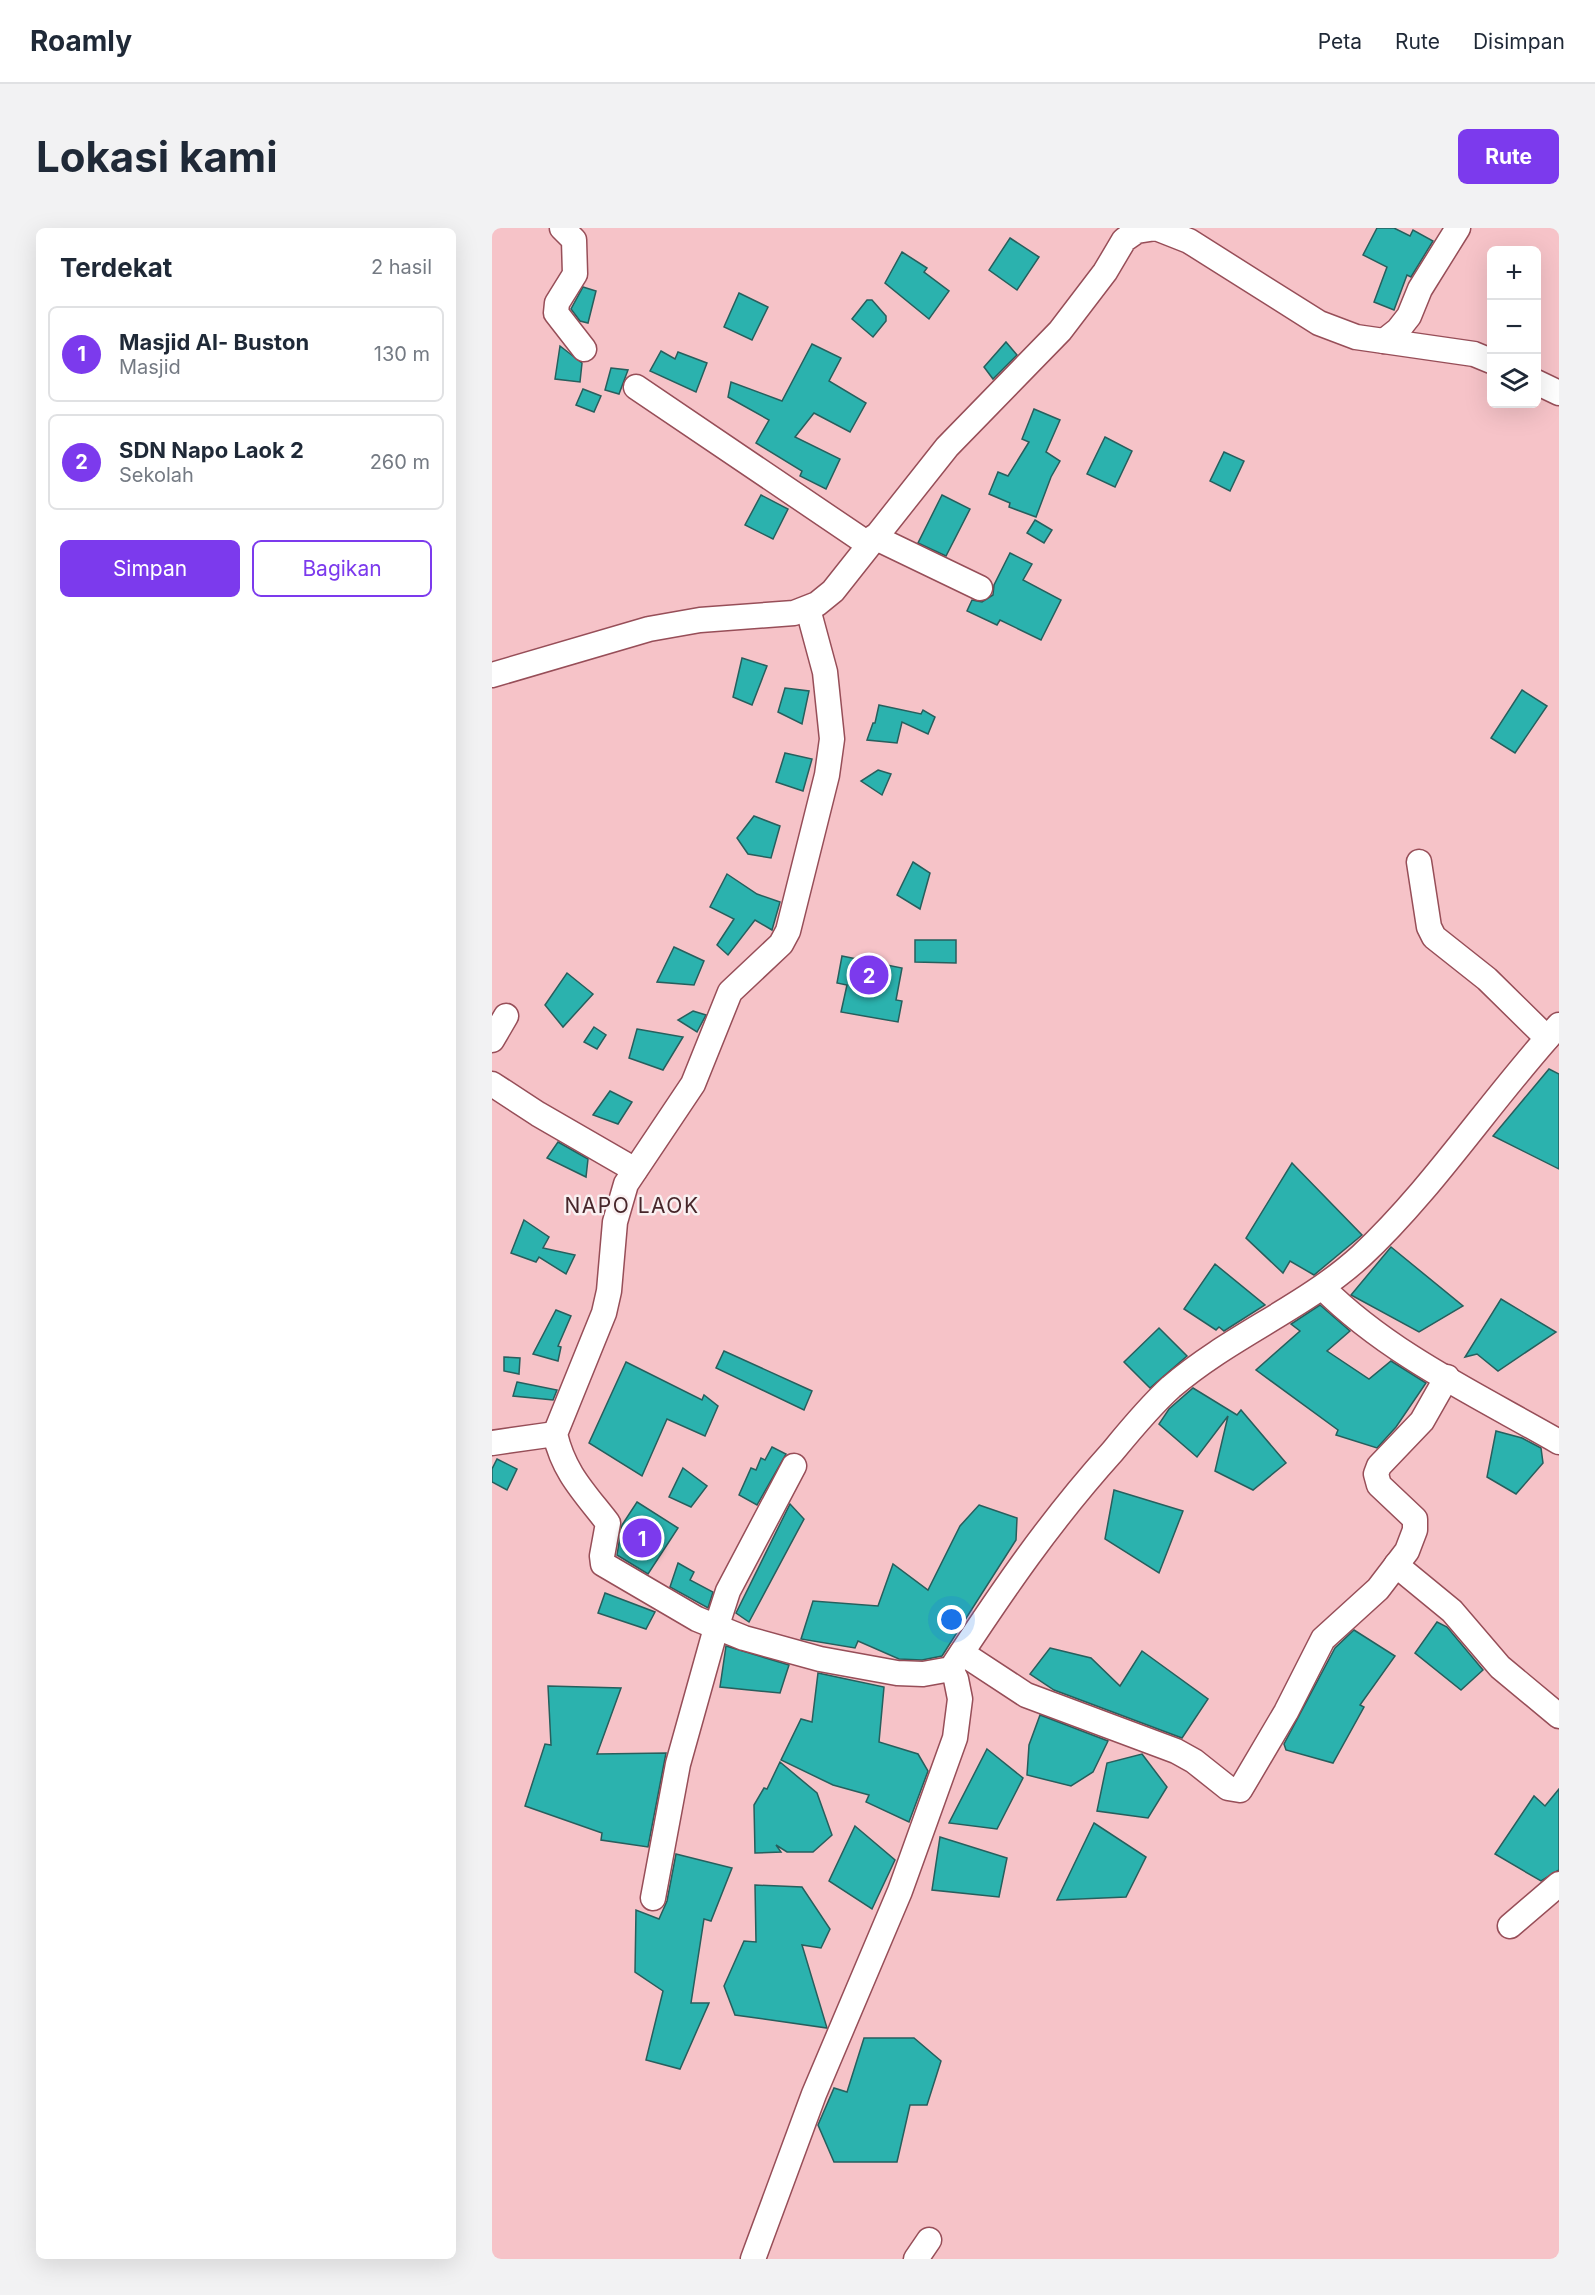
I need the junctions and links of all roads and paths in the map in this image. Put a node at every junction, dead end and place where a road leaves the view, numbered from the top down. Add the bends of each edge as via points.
1 (562, 228) edge
2 (1458, 228) edge
3 (1384, 341) junction
4 (584, 350) dead end
5 (1487, 359) edge
6 (1541, 384) edge
7 (636, 387) dead end
8 (1559, 393) edge
9 (871, 540) junction
10 (980, 588) dead end
11 (808, 609) junction
12 (492, 675) edge
13 (1419, 862) dead end
14 (506, 1016) dead end
15 (1553, 1031) edge
16 (492, 1040) edge
17 (492, 1084) edge
18 (635, 1170) junction
19 (1323, 1288) junction
20 (1447, 1377) junction
21 (555, 1434) junction
22 (1559, 1442) edge
23 (492, 1443) edge
24 (794, 1466) dead end
25 (1396, 1565) junction
26 (716, 1628) junction
27 (956, 1661) junction
28 (1559, 1716) edge
29 (1559, 1884) edge
30 (653, 1898) dead end
31 (1510, 1926) dead end
32 (753, 2259) edge

1 - 4 street via 574,240 574,274 557,303 556,313
2 - 3 street via 1420,289 1409,316
3 - 5 street
3 - 9 street via 1356,337 1319,323 1189,241 1156,228 1137,231 1124,240 1060,331 947,447
6 - 8 street
7 - 9 street
9 - 10 street
9 - 11 street via 833,591
11 - 12 street via 649,629
11 - 18 street via 825,672 832,739 827,776 788,931 781,944 730,992 693,1084
13 - 15 street via 1434,936
14 - 16 street
15 - 19 street via 1400,1215
17 - 18 street
18 - 21 street via 626,1184 615,1222 604,1313
19 - 20 street via 1391,1344
19 - 27 street via 1239,1338 1158,1400 1052,1521
20 - 22 street
20 - 25 street via 1422,1421 1376,1474 1379,1485 1415,1519 1413,1536
21 - 23 street
21 - 26 street via 571,1478 608,1523 603,1564
24 - 26 street via 738,1573
25 - 27 street via 1361,1607 1323,1639 1240,1790 1235,1791 1176,1751 1026,1695
25 - 28 street via 1452,1611 1500,1667
26 - 27 street via 820,1659 897,1673 923,1674
26 - 30 street via 678,1764
27 - 32 street via 960,1698 955,1738 900,1891 814,2094
29 - 31 street

